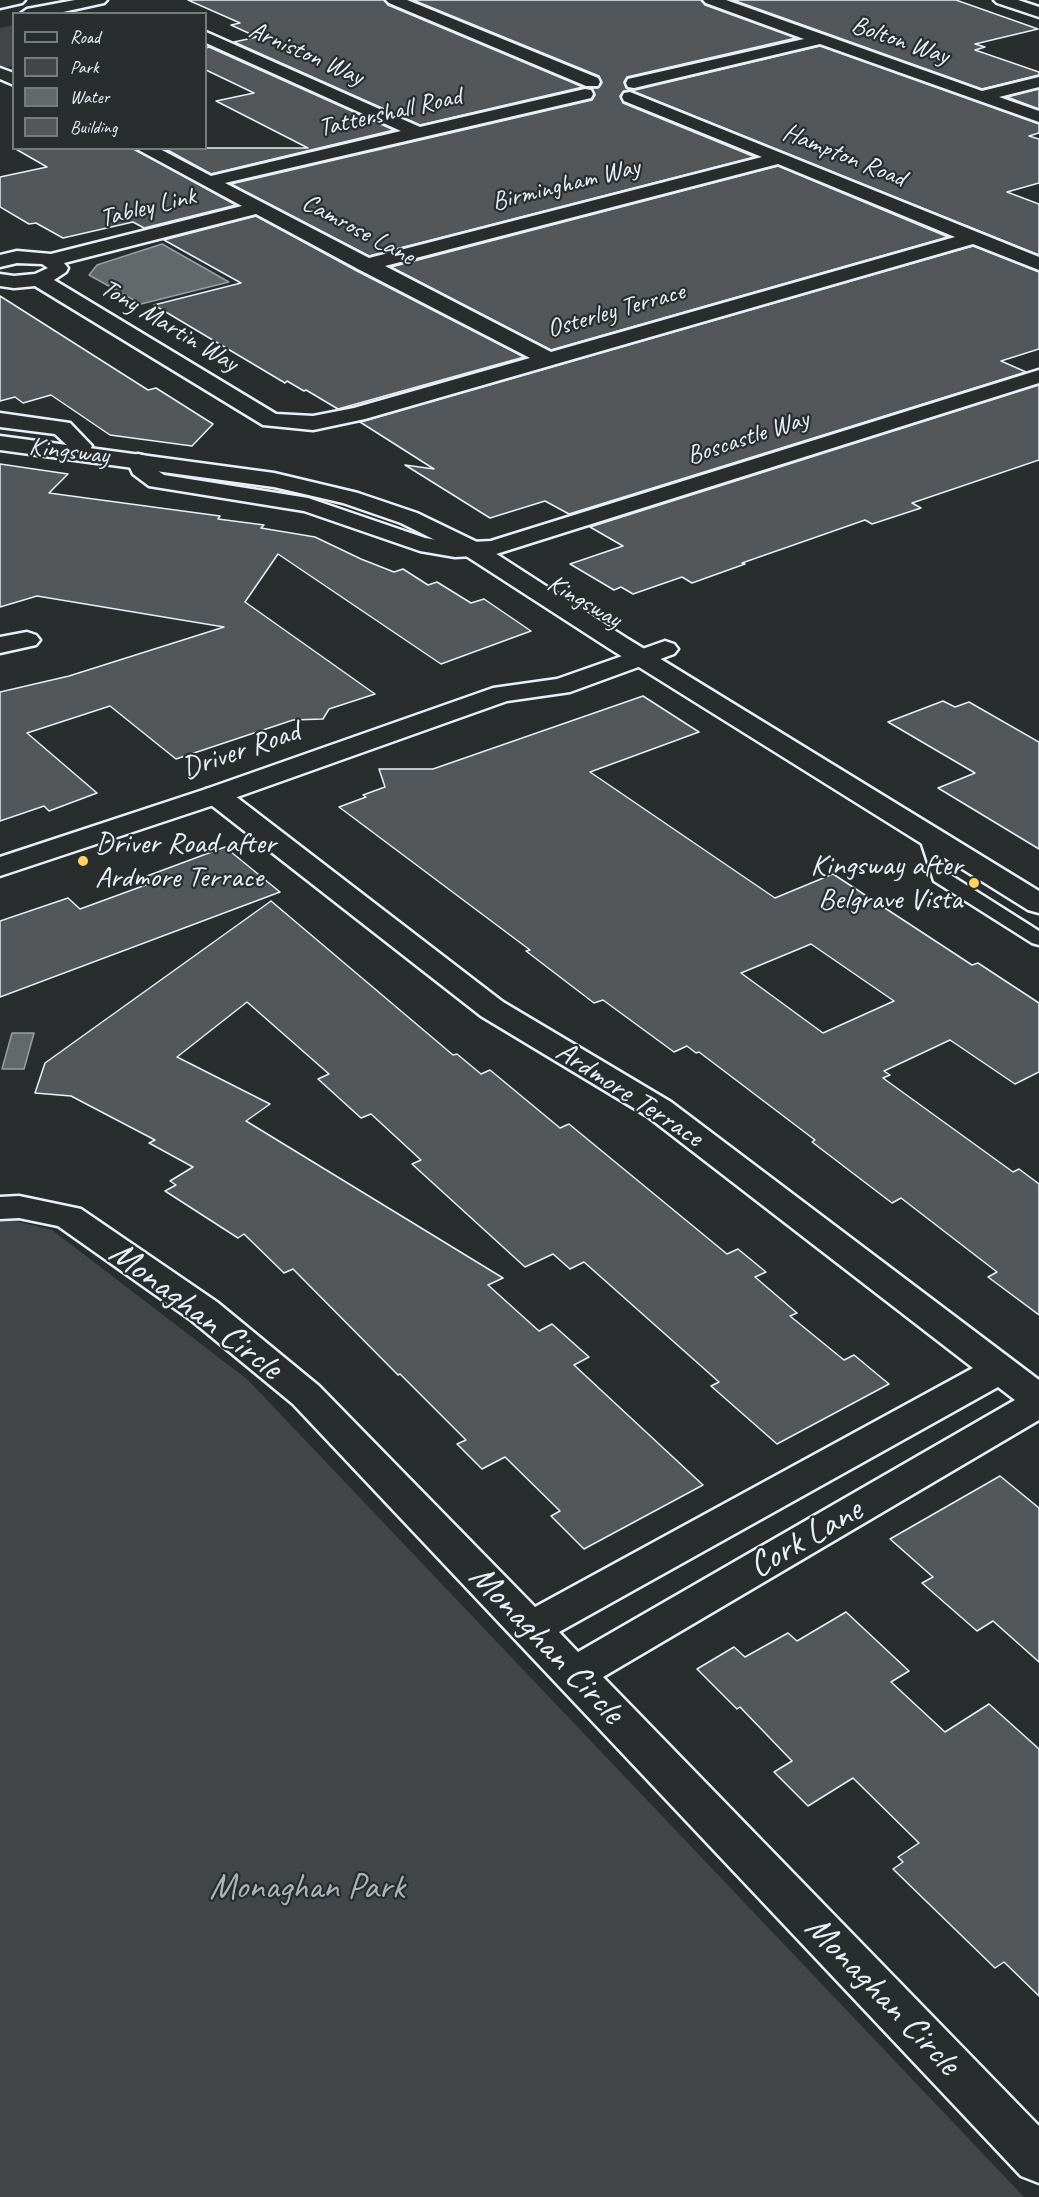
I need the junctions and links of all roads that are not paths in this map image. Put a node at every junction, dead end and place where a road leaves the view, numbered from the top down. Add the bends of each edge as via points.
1 (18, 0) edge
2 (99, 0) edge
3 (394, 0) edge
4 (711, 0) edge
5 (1002, 0) edge
6 (0, 3) edge
7 (37, 12) edge
8 (1039, 12) edge
9 (207, 37) edge
10 (819, 40) junction
11 (1039, 82) edge
12 (632, 90) junction
13 (597, 93) junction
14 (982, 96) junction
15 (1039, 117) edge
16 (419, 132) junction
17 (148, 150) edge
18 (780, 158) junction
19 (207, 182) junction
20 (258, 208) junction
21 (975, 237) junction
22 (1, 260) edge
23 (51, 260) junction
24 (1039, 264) edge
25 (365, 265) junction
26 (0, 280) edge
27 (39, 280) junction
28 (548, 359) junction
29 (1039, 376) edge
30 (0, 420) edge
31 (271, 420) joint
32 (0, 434) edge
33 (0, 443) edge
34 (81, 446) junction
35 (483, 549) junction
36 (27, 640) dead end
37 (0, 645) edge
38 (642, 647) junction
39 (216, 795) junction
40 (928, 835) junction
41 (0, 867) edge
42 (1039, 879) edge
43 (1039, 904) edge
44 (1039, 939) edge
45 (0, 1208) edge
46 (1001, 1369) junction
47 (1039, 1401) edge
48 (530, 1629) junction
49 (574, 1674) junction
50 (1039, 2160) edge

1 - 6 street
2 - 7 street
3 - 13 street
4 - 10 street, Bolton Way
5 - 8 street
9 - 16 street, Arniston Way
10 - 12 street
10 - 14 street, Bolton Way
11 - 14 street
12 - 13 street
12 - 13 street via 613,80
12 - 18 street, Hampton Road
13 - 16 street, Tattershall Road
14 - 15 street, Bolton Way
16 - 19 street, Tattershall Road
17 - 19 street, Camrose Lane
18 - 21 street, Hampton Road
18 - 25 street, Birmingham Way
19 - 20 street, Camrose Lane
20 - 23 street, Tabley Link
20 - 25 street, Camrose Lane
21 - 24 street, Hampton Road
21 - 28 street, Osterley Terrace
22 - 23 street, Tabley Link
23 - 27 street via 58,267 56,272
25 - 28 street, Camrose Lane
26 - 27 street
27 - 31 street, Tony Martin Way
28 - 31 street, Osterley Terrace via 345,416 313,423
29 - 35 street, Boscastle Way
30 - 34 street, Kingsway via 62,428
32 - 34 street, Kingsway
33 - 35 street, Kingsway via 274,480 350,498
34 - 35 street, Kingsway via 257,470 336,486 418,511 446,523
35 - 38 street, Kingsway
36 - 37 street
38 - 39 street, Driver Road via 561,686 502,694
38 - 40 street, Kingsway
38 - 42 street, Kingsway via 737,691
39 - 41 street, Driver Road
39 - 46 street, Ardmore Terrace via 492,1009 658,1109
40 - 43 street, Kingsway
40 - 44 lane via 941,877
45 - 48 street, Monaghan Circle via 19,1207 69,1217 204,1311 306,1395
46 - 47 street, Ardmore Terrace
46 - 48 street, Cork Lane
47 - 49 street, Cork Lane
48 - 49 street, Monaghan Circle
49 - 50 street, Monaghan Circle

